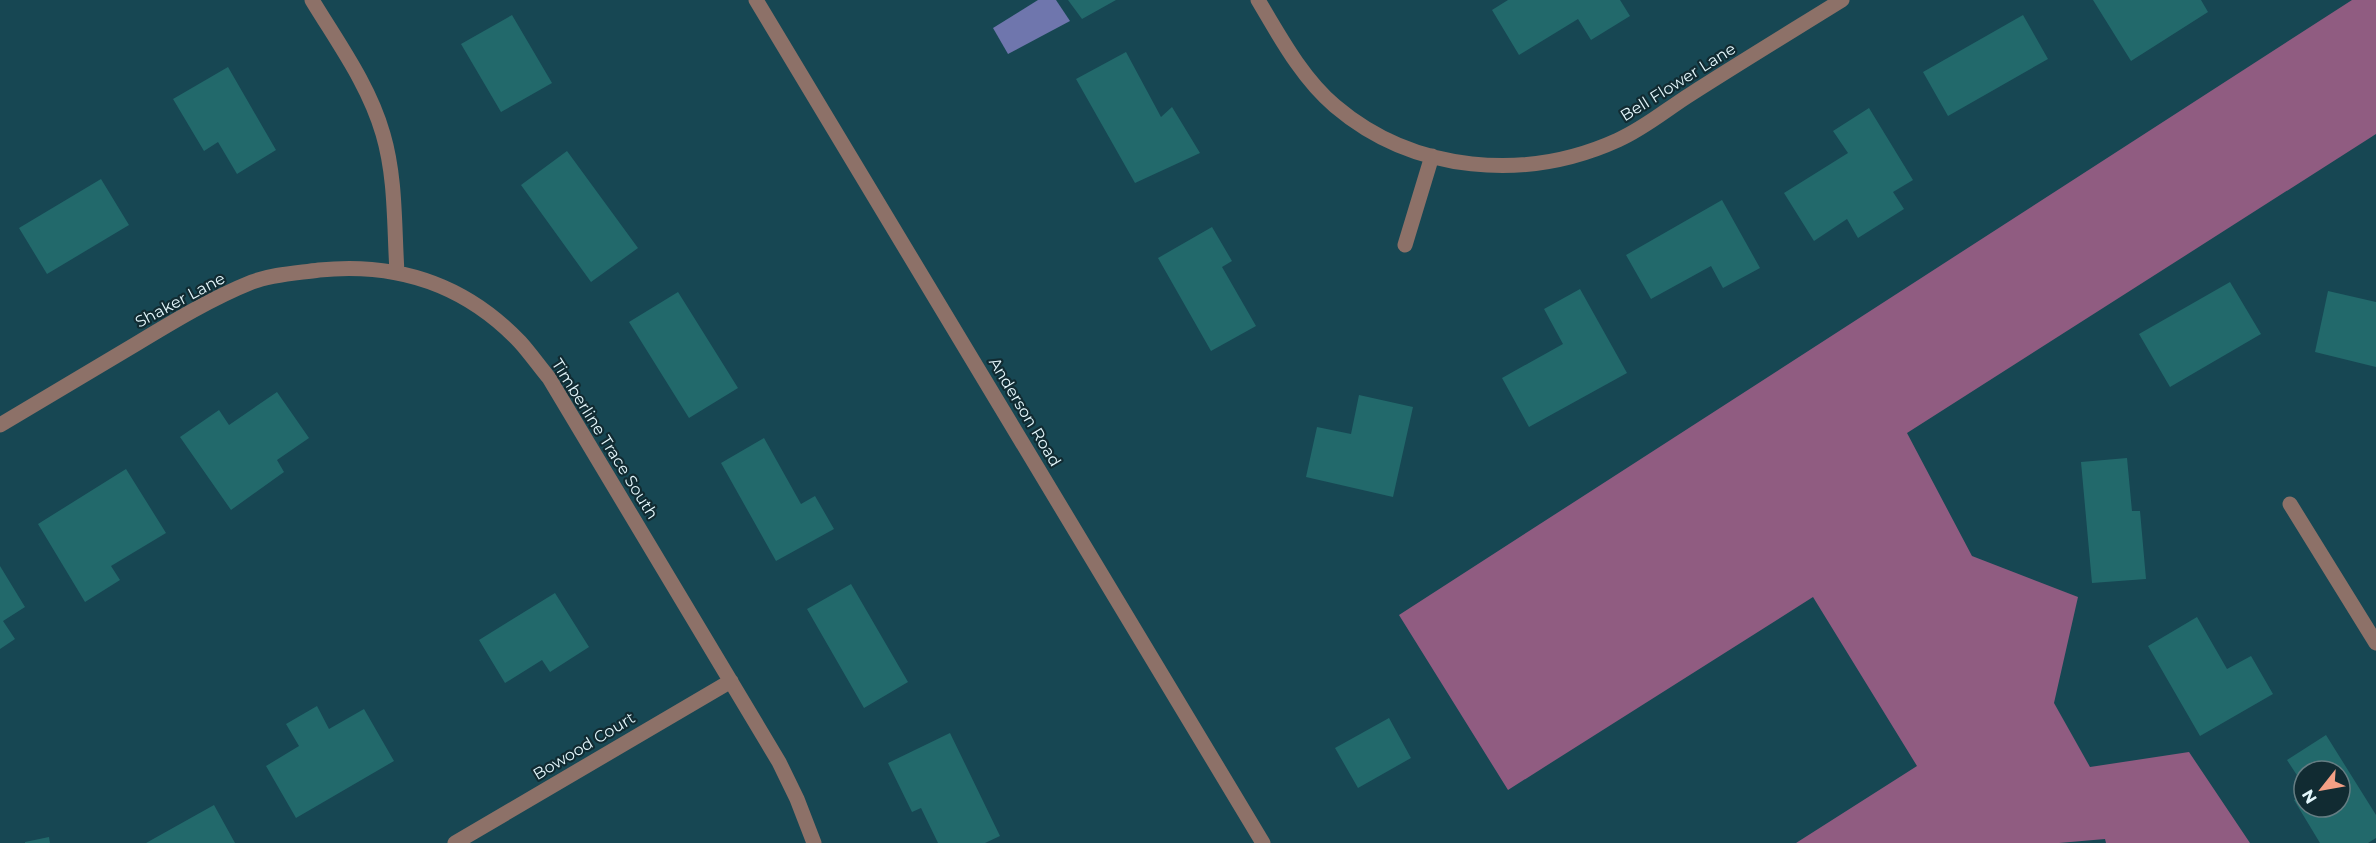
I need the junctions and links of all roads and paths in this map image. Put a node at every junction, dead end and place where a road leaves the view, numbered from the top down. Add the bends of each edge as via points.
1 (312, 0) edge
2 (756, 0) edge
3 (1258, 0) edge
4 (1842, 0) edge
5 (1432, 156) junction
6 (1405, 245) dead end
7 (397, 272) junction
8 (0, 425) edge
9 (2290, 504) dead end
10 (2376, 643) edge
11 (730, 681) junction
12 (455, 843) edge
13 (814, 843) edge
14 (1263, 843) edge

1 - 7 street via 368,92 383,134 390,164
2 - 14 street, Anderson Road
3 - 5 street, Bell Flower Lane via 1307,77 1336,106 1375,133
4 - 5 street, Bell Flower Lane via 1617,140 1555,160 1511,166 1469,165
5 - 6 street
7 - 8 street, Shaker Lane via 332,269 255,281 181,317
7 - 11 street, Timberline Trace South via 454,292 492,316 549,378
9 - 10 street
11 - 12 street, Bowood Court
11 - 13 street, Timberline Trace South via 779,762

